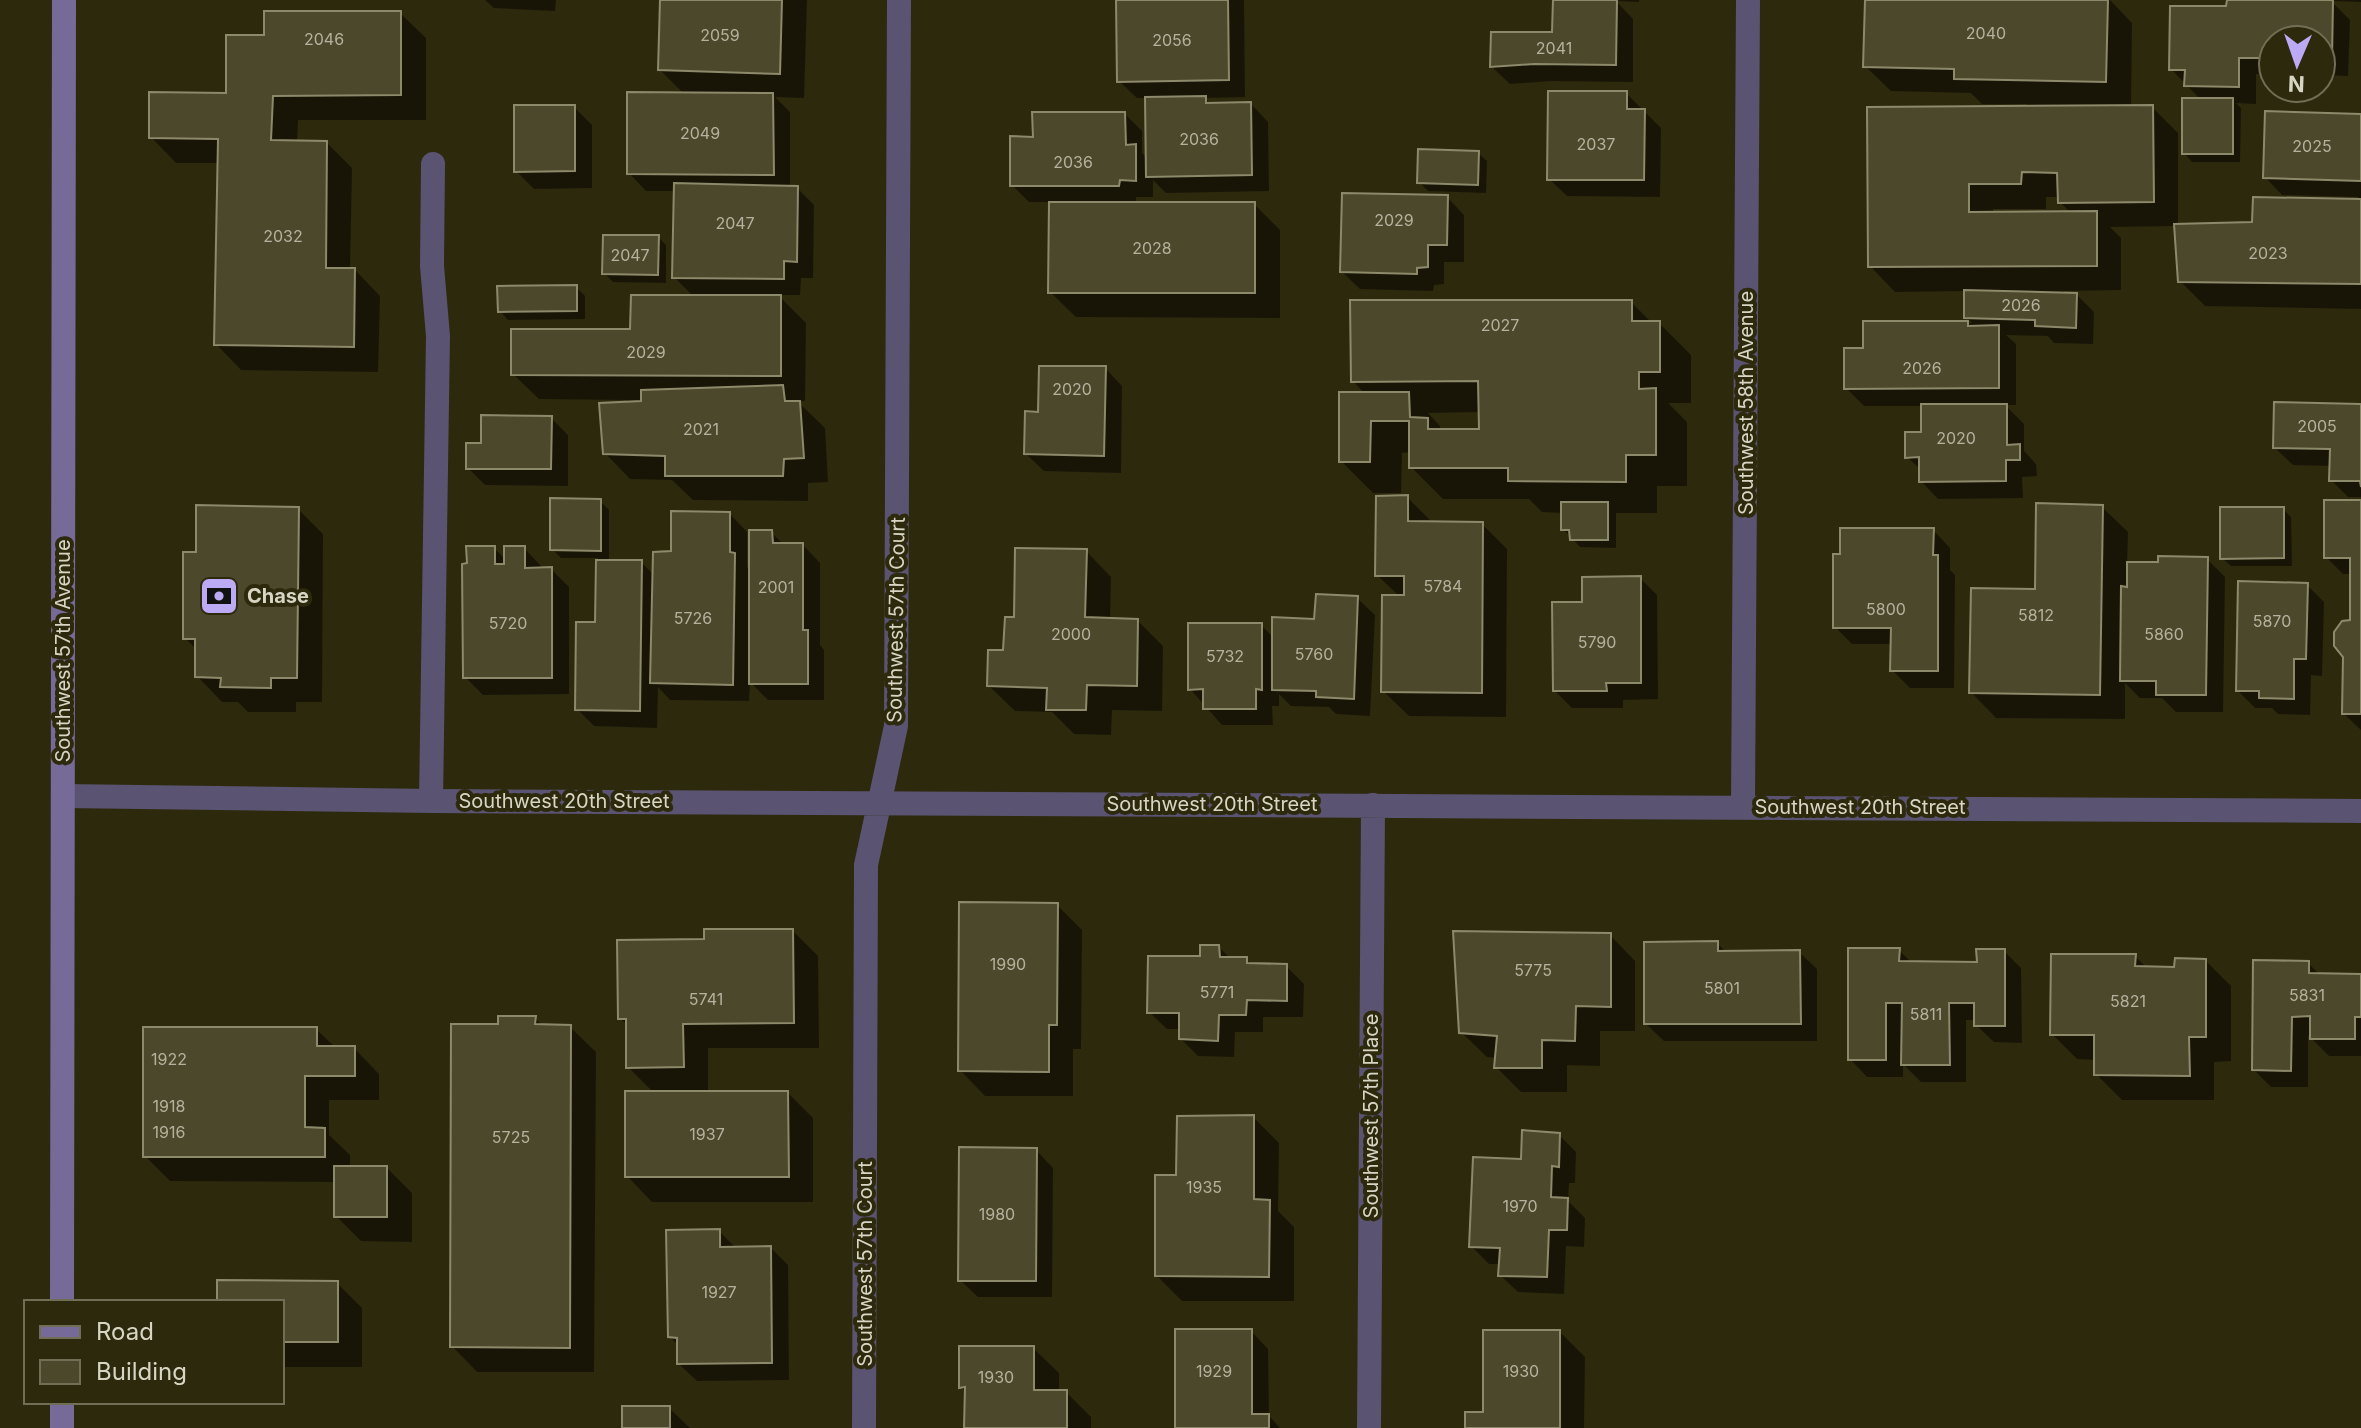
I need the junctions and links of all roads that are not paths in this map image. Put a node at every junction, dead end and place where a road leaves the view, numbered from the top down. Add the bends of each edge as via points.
1 (64, 0) edge
2 (899, 0) edge
3 (1748, 0) edge
4 (433, 164) dead end
5 (63, 796) junction
6 (431, 801) junction
7 (880, 802) junction
8 (1373, 805) junction
9 (1743, 806) junction
10 (2361, 811) edge
11 (62, 1300) edge
12 (62, 1404) edge
13 (62, 1428) edge
14 (864, 1428) edge
15 (1369, 1428) edge

1 - 5 main road, Southwest 57th Avenue
2 - 7 street, Southwest 57th Court via 896,726
3 - 9 street, Southwest 58th Avenue
4 - 6 street via 438,336
5 - 6 street, Southwest 20th Street
5 - 11 main road, Southwest 57th Avenue
6 - 7 street, Southwest 20th Street
7 - 8 street, Southwest 20th Street
7 - 14 street, Southwest 57th Court via 866,865
8 - 9 street, Southwest 20th Street
8 - 15 street, Southwest 57th Place
9 - 10 street, Southwest 20th Street
12 - 13 main road

